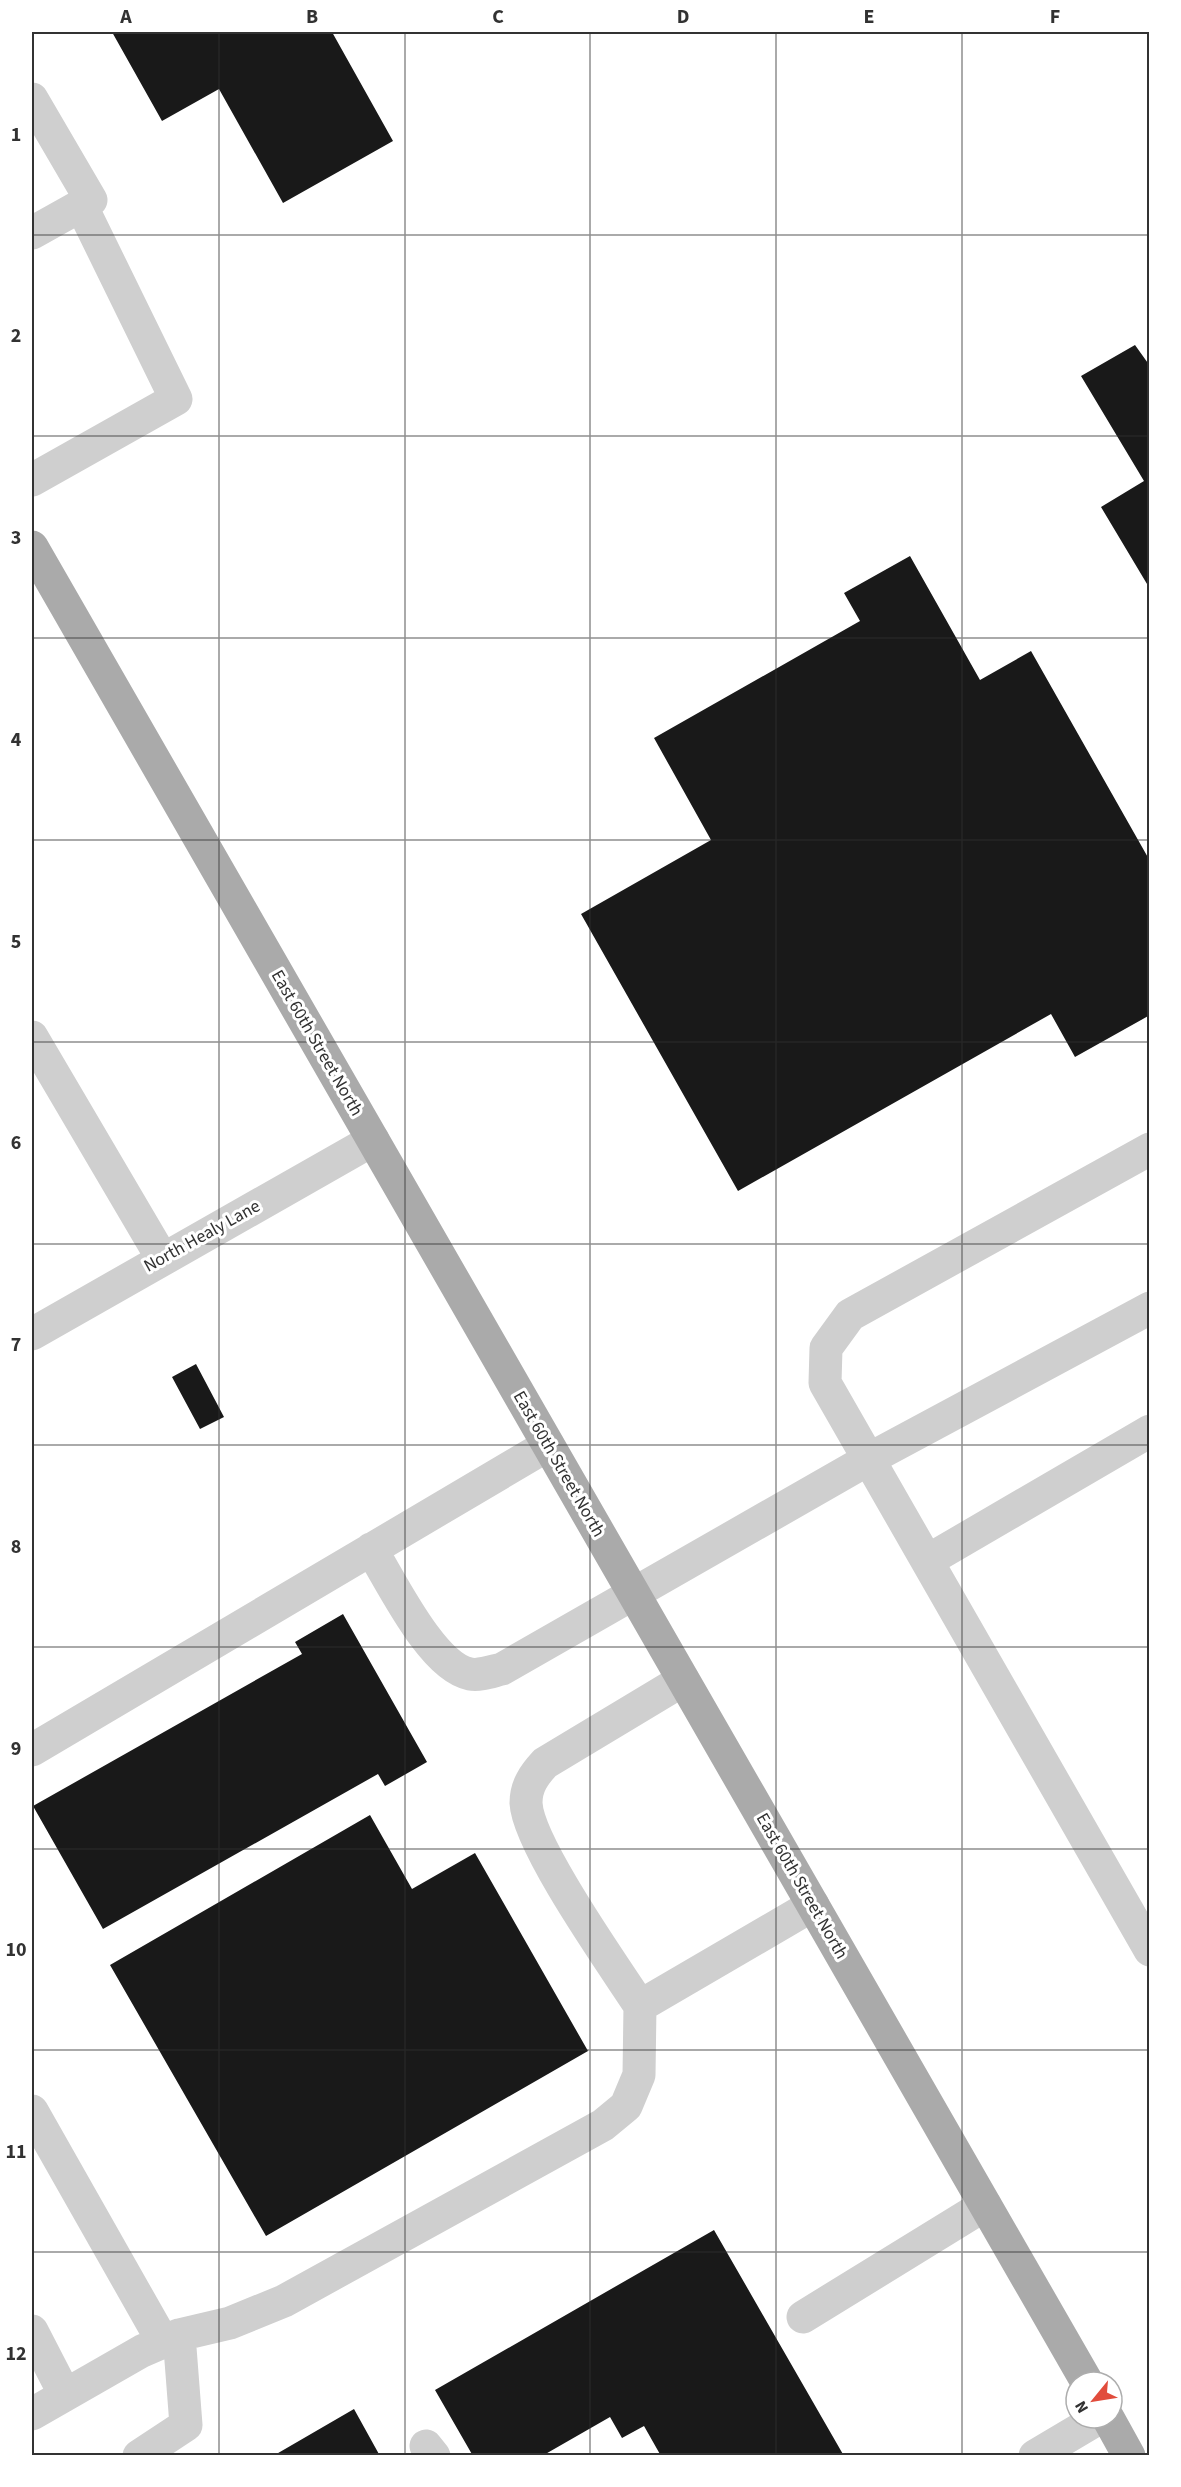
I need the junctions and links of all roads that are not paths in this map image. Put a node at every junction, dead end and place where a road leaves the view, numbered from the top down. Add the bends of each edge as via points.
1 (32, 99) edge
2 (81, 205) junction
3 (32, 233) edge
4 (32, 480) edge
5 (32, 547) edge
6 (32, 1037) edge
7 (373, 1140) junction
8 (1149, 1149) edge
9 (162, 1258) junction
10 (1149, 1308) edge
11 (32, 1334) edge
12 (1149, 1431) edge
13 (548, 1444) junction
14 (869, 1459) junction
15 (371, 1549) junction
16 (927, 1561) junction
17 (634, 1593) junction
18 (683, 1680) junction
19 (32, 1750) edge
20 (813, 1905) junction
21 (1149, 1950) edge
22 (640, 2006) junction
23 (32, 2111) edge
24 (985, 2205) junction
25 (803, 2317) dead end
26 (32, 2331) edge
27 (171, 2339) junction
28 (1080, 2370) edge
29 (65, 2395) junction
30 (32, 2414) edge
31 (1079, 2430) edge
32 (1115, 2430) edge
33 (139, 2456) edge
34 (1035, 2456) edge
35 (1129, 2456) edge

1 - 2 street via 91,200
2 - 3 street
2 - 4 street via 176,399
5 - 7 main road, East 60th Street North
6 - 9 street
7 - 9 street, North Healy Lane
7 - 13 main road, East 60th Street North
8 - 14 street via 850,1315 826,1348 825,1383
9 - 11 street, North Healy Lane
10 - 14 street
12 - 16 street
13 - 15 street
13 - 17 main road, East 60th Street North
14 - 16 street
14 - 17 street
15 - 17 street via 445,1661 470,1674 502,1669
15 - 19 street
16 - 21 street
17 - 18 main road, East 60th Street North
18 - 20 main road, East 60th Street North
18 - 22 street via 545,1764 531,1779 526,1803 531,1827 553,1868
20 - 22 street
20 - 24 main road, East 60th Street North
22 - 27 street via 639,2075 626,2106 603,2125 284,2301 230,2323
23 - 27 street
24 - 25 street
24 - 28 main road, East 60th Street North
26 - 29 street
27 - 29 street
27 - 33 street via 186,2425
29 - 30 street
31 - 34 street
32 - 35 main road

